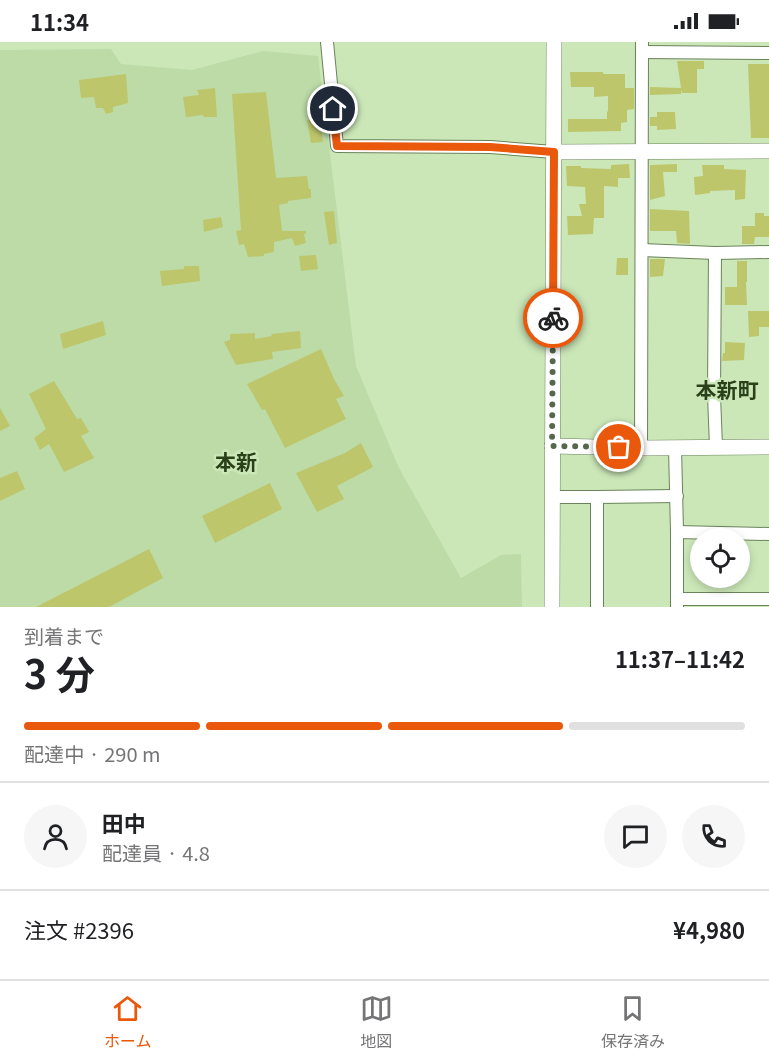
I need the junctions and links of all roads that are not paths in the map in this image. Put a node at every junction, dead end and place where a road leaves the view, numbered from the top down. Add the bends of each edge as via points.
1 (327, 42) edge
2 (554, 42) edge
3 (642, 47) edge
4 (716, 48) edge
5 (769, 53) edge
6 (769, 151) edge
7 (554, 152) junction
8 (641, 152) junction
9 (642, 250) junction
10 (769, 252) edge
11 (715, 253) junction
12 (552, 446) junction
13 (675, 447) junction
14 (716, 447) junction
15 (769, 447) edge
16 (641, 448) junction
17 (677, 496) junction
18 (552, 497) junction
19 (597, 497) junction
20 (677, 532) junction
21 (769, 534) edge
22 (769, 599) edge
23 (677, 603) edge
24 (552, 607) edge
25 (597, 607) edge

1 - 7 street via 337,146 490,147
2 - 7 street
3 - 4 street
3 - 8 street
4 - 5 street
6 - 8 street
7 - 8 street
7 - 12 street
8 - 9 street
9 - 11 street
9 - 16 street
10 - 11 street
11 - 14 street
12 - 16 street
12 - 18 street
13 - 14 street
13 - 16 street
13 - 17 street
14 - 15 street
17 - 19 street
17 - 20 street
18 - 19 street
18 - 24 street
19 - 25 street
20 - 21 street
20 - 23 street
22 - 23 street

